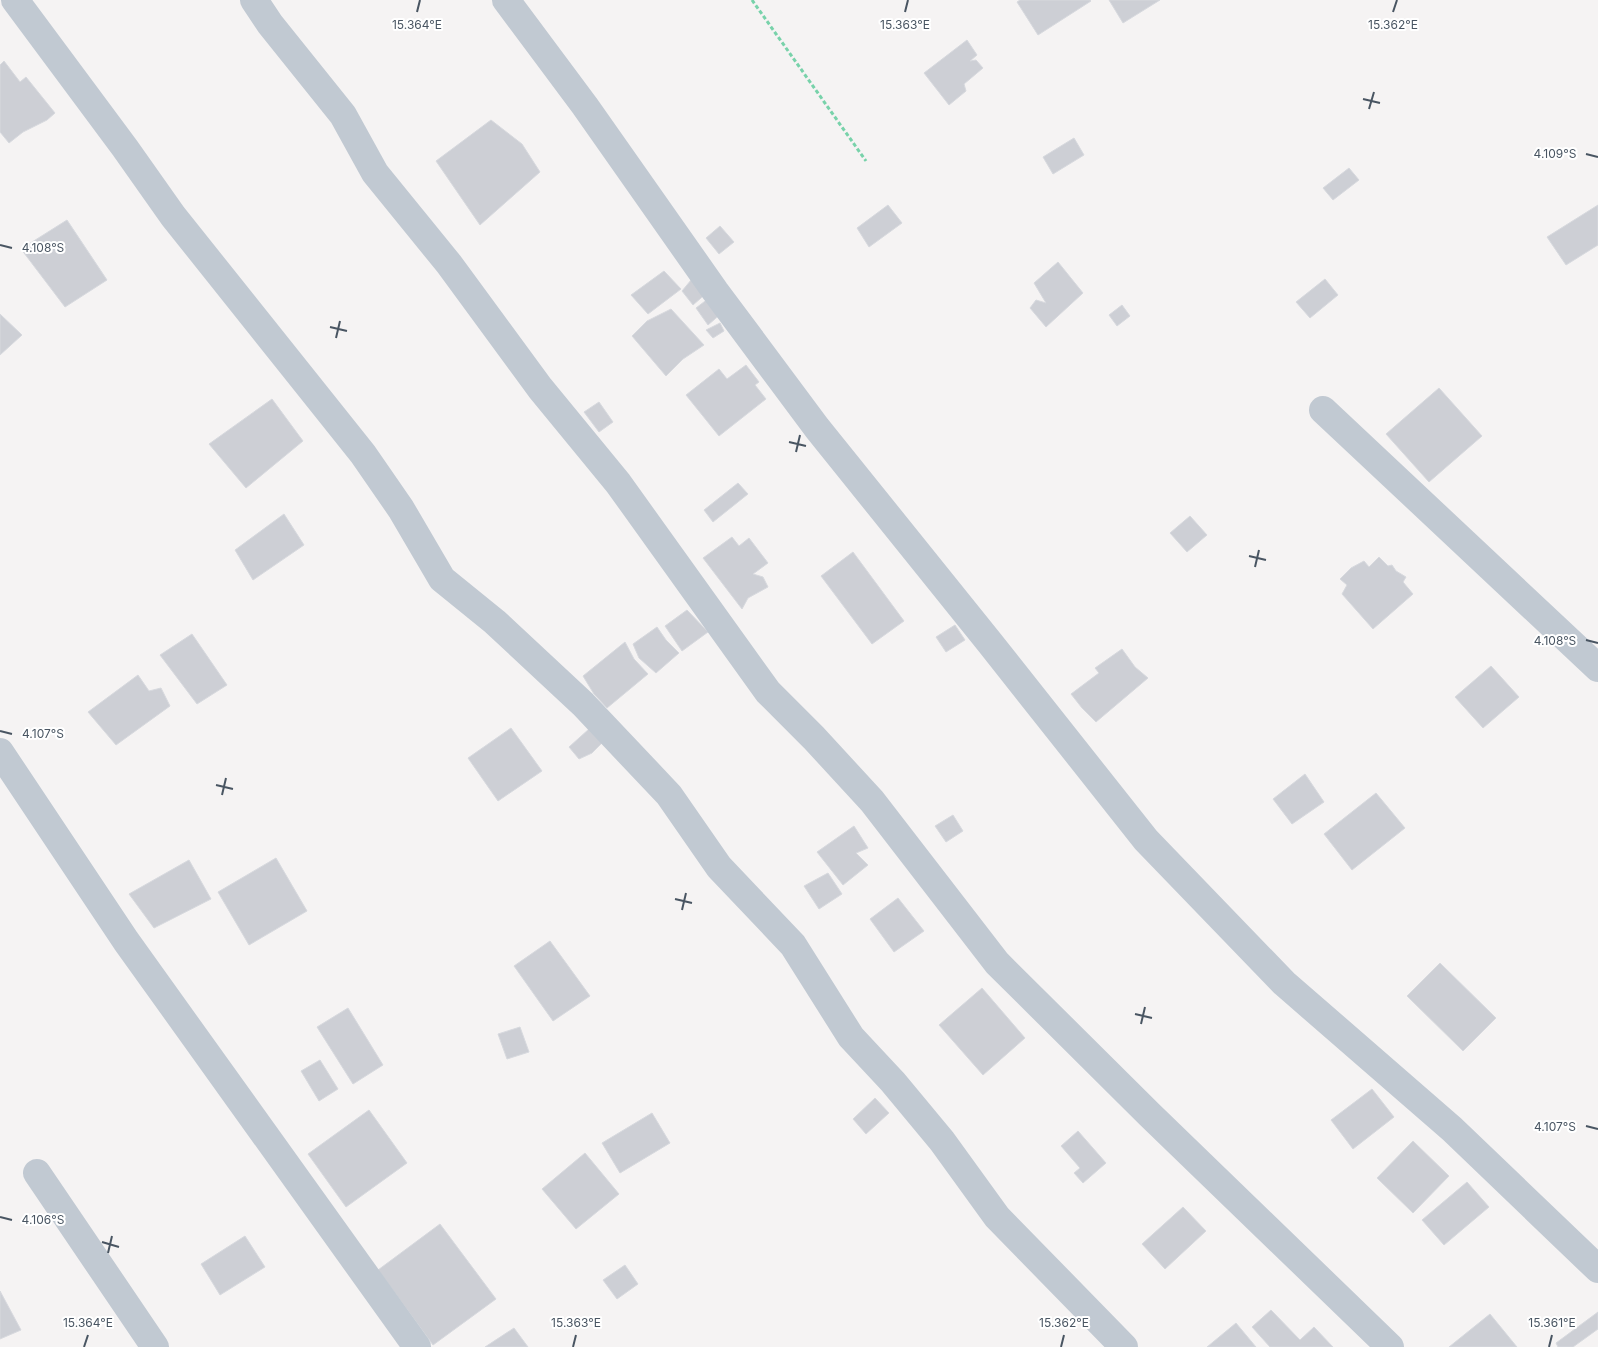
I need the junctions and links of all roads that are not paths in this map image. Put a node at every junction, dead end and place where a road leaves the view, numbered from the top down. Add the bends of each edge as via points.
1 (15, 0) edge
2 (254, 0) edge
3 (506, 0) edge
4 (1323, 410) dead end
5 (1598, 668) edge
6 (0, 752) edge
7 (37, 1173) dead end
8 (1598, 1268) edge
9 (155, 1347) edge
10 (418, 1347) edge
11 (1124, 1347) edge
12 (1390, 1347) edge

1 - 11 street via 173,216 363,454 401,509 442,579 495,622 584,704 669,795 719,867 793,945 851,1037 942,1141 996,1216
2 - 12 street via 343,115 375,173 618,484 768,692 872,801 997,963
3 - 8 street via 817,428 1146,840 1284,982 1452,1129
4 - 5 street
6 - 10 street via 126,941
7 - 9 street

